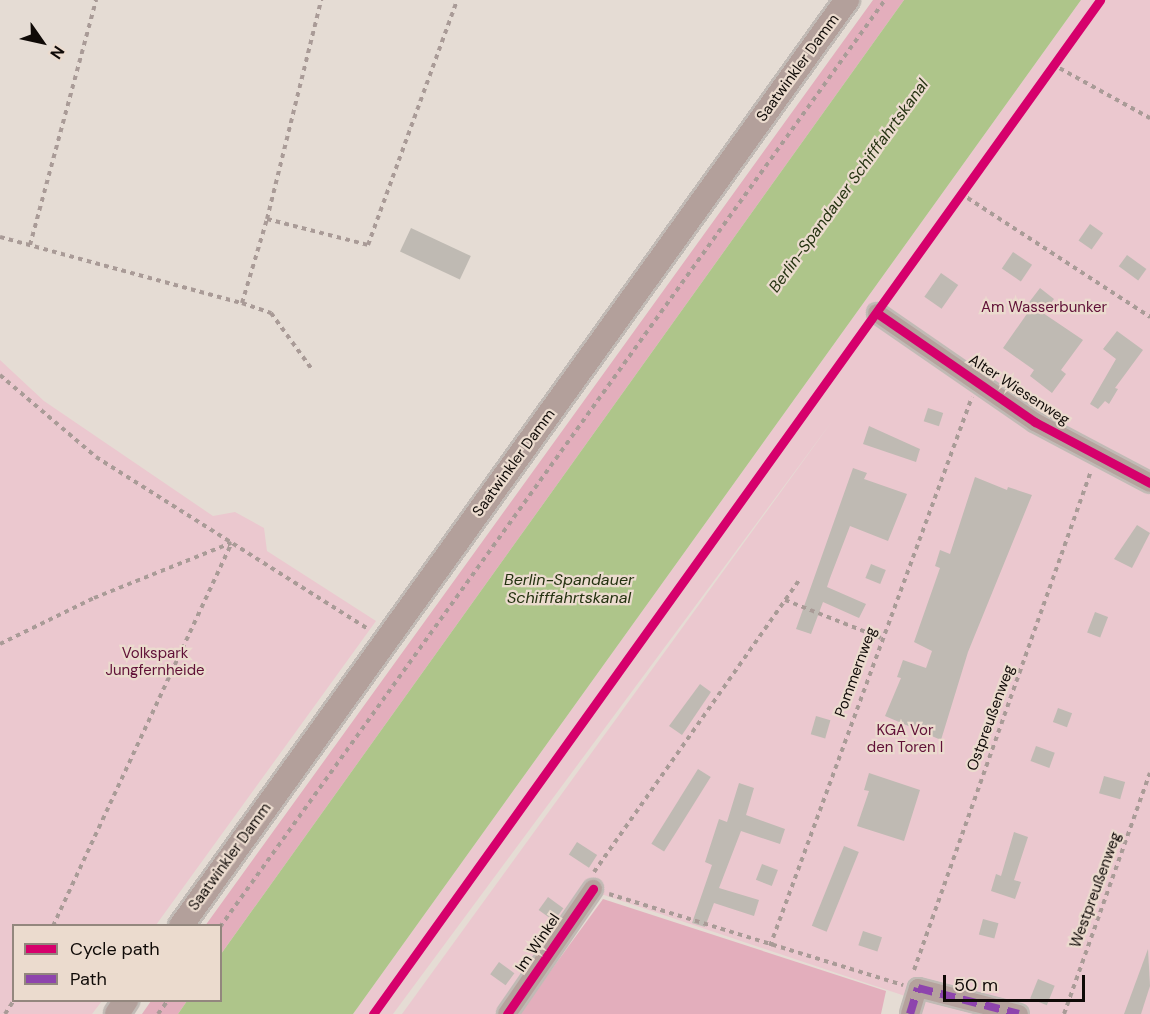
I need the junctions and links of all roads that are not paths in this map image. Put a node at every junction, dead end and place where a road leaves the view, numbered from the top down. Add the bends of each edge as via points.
1 (847, 0) edge
2 (877, 313) dead end
3 (1150, 483) edge
4 (594, 889) road end
5 (182, 924) edge
6 (507, 1014) edge
7 (910, 1014) edge
8 (1019, 1014) edge

1 - 5 main road, Saatwinkler Damm
2 - 3 street, Alter Wiesenweg via 1035,422
4 - 6 street, Im Winkel
7 - 8 street via 918,988

